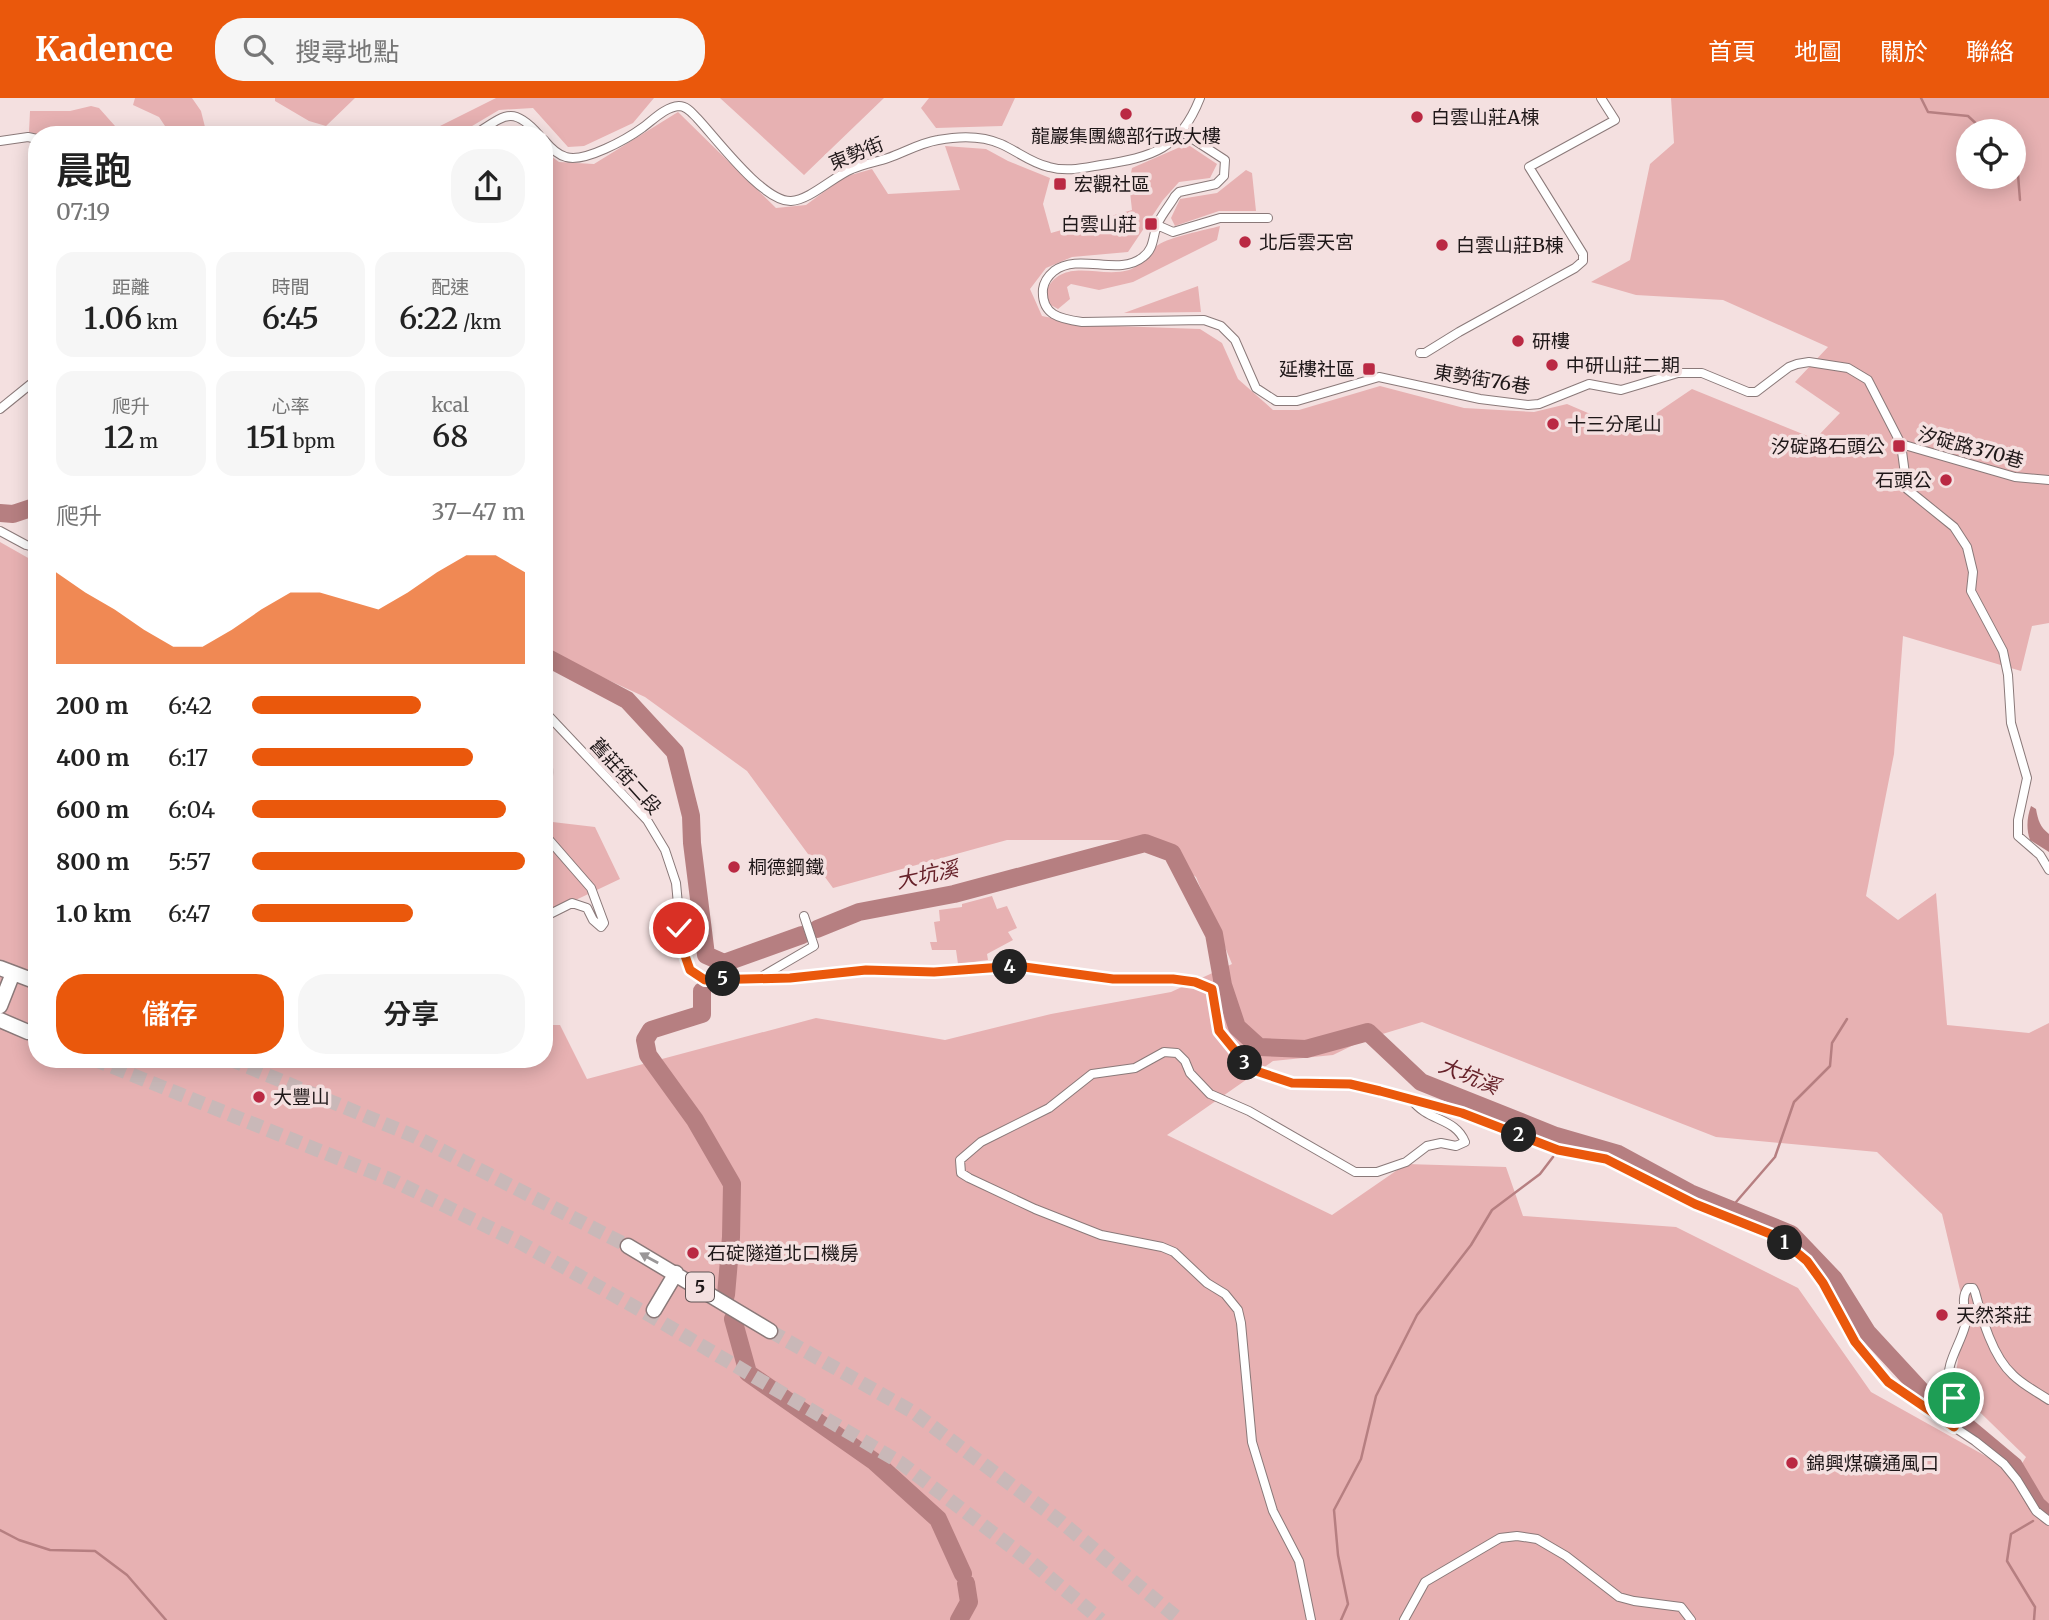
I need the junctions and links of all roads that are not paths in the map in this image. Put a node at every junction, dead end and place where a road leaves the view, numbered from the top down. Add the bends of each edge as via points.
1 (1200, 98) edge
2 (1601, 98) edge
3 (490, 126) edge
4 (531, 126) edge
5 (1182, 132) junction
6 (28, 138) edge
7 (0, 141) edge
8 (553, 148) edge
9 (1268, 218) dead end
10 (1157, 225) junction
11 (1420, 353) dead end
12 (28, 386) edge
13 (0, 409) edge
14 (1900, 444) junction
15 (2049, 480) edge
16 (0, 531) edge
17 (28, 546) edge
18 (553, 721) edge
19 (553, 844) edge
20 (2049, 870) edge
21 (553, 912) edge
22 (804, 916) dead end
23 (7, 970) edge
24 (28, 978) edge
25 (758, 979) junction
26 (0, 1006) edge
27 (0, 1020) edge
28 (28, 1032) dead end
29 (1412, 1100) junction
30 (628, 1246) tunnel mouth
31 (676, 1273) junction
32 (654, 1310) dead end
33 (770, 1331) tunnel mouth
34 (2049, 1400) edge
35 (1954, 1427) junction
36 (2049, 1521) edge
37 (1311, 1620) edge
38 (1404, 1620) edge
39 (1691, 1620) edge

1 - 5 street, 東勢街
2 - 11 street via 1615,120 1529,167 1583,261
3 - 4 street via 508,116 519,116
5 - 8 street, 東勢街 via 1150,155 1065,170 1028,160 983,138 936,140 852,169 791,201 757,185 688,108 680,106 667,109 611,147 576,157 564,157
5 - 10 street via 1225,160 1224,176 1216,184 1179,192
6 - 7 street
9 - 10 street via 1220,218 1172,232
10 - 14 street, 東勢街76巷 via 1151,250 1140,260 1074,264 1052,273 1043,284 1045,307 1063,319 1082,322 1204,320 1221,326 1235,340 1256,388 1276,401 1297,401 1379,377 1528,405 1589,384 1621,390 1678,373 1702,373 1756,392 1789,367 1809,362 1847,368 1868,380
12 - 13 street
14 - 15 street, 汐碇路370巷 via 2015,477
14 - 20 street, 汐碇路370巷 via 1907,489 1954,527 1967,547 1973,572 1971,591 2003,651 2011,723 2027,778 2018,836
16 - 17 street
18 - 25 street, 舊莊街二段 via 647,820 665,850 676,883 682,947 690,970 705,980
19 - 21 street via 591,888 604,923 597,925 587,908 572,903
22 - 25 street via 814,946
23 - 24 highway
23 - 26 highway
25 - 29 street, 舊莊街二段 via 866,970 934,972 1017,966 1113,979 1195,982 1212,989 1219,1031 1250,1069 1292,1083 1350,1084
27 - 28 highway
29 - 35 street, 舊莊街二段 via 1462,1113 1554,1148 1606,1159 1695,1204 1778,1237 1807,1261 1855,1342 1888,1382
29 - 37 street via 1420,1111 1453,1125 1465,1142 1427,1146 1406,1161 1377,1172 1355,1172 1249,1111 1210,1094 1177,1053 1164,1052 1135,1068 1092,1074 1049,1108 992,1136 960,1160 961,1173 1035,1209 1101,1235 1174,1252 1238,1310 1252,1442 1273,1511 1299,1561
31 -> 30 highway, 5
31 - 32 highway
31 - 33 highway, 5
34 - 35 street via 2005,1366 1983,1326 1975,1292 1968,1288 1963,1301 1965,1325 1953,1353 1949,1382 1961,1416
35 - 36 street, 舊莊街二段 via 2004,1464 2036,1511
38 - 39 street via 1425,1582 1500,1538 1517,1536 1537,1539 1566,1556 1619,1597 1681,1607

